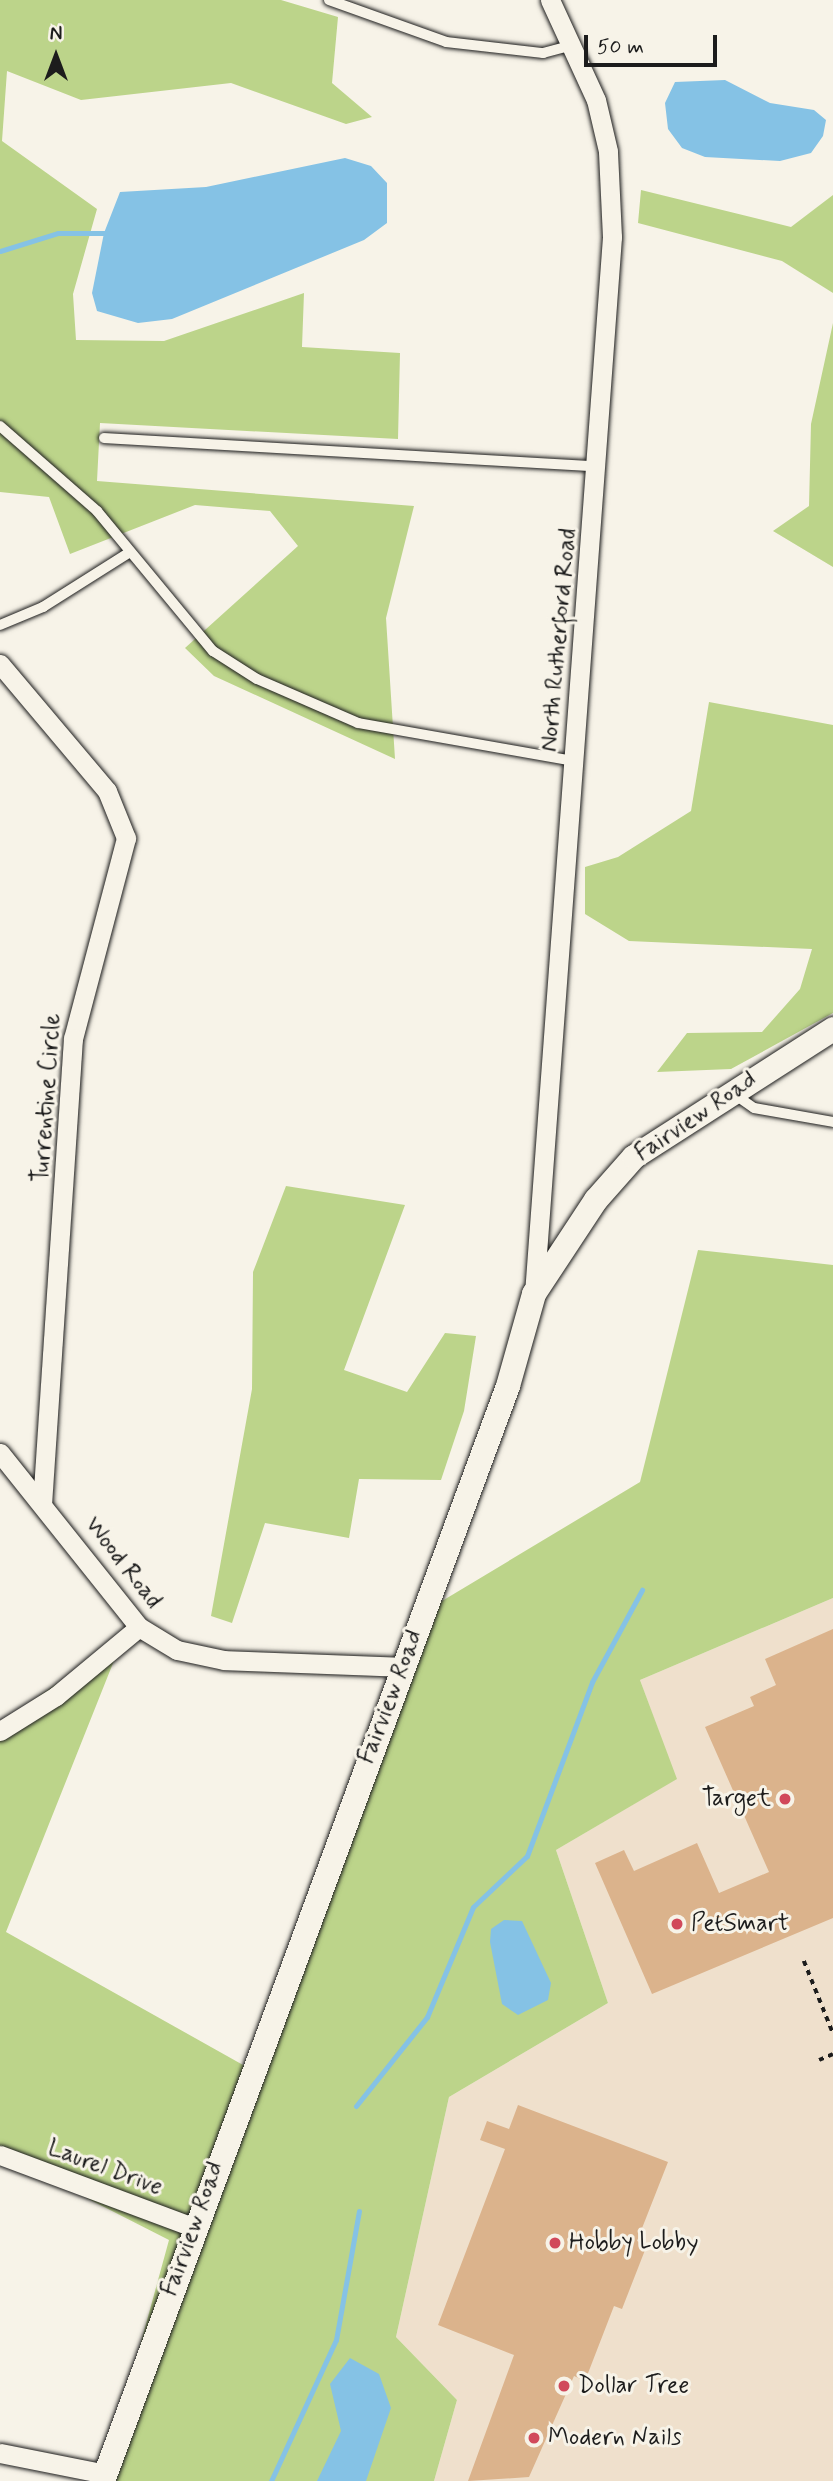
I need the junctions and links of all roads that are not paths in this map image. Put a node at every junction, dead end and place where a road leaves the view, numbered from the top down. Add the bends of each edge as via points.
1 (329, 0) edge
2 (550, 0) edge
3 (573, 44) junction
4 (0, 426) edge
5 (104, 438) dead end
6 (597, 466) junction
7 (130, 552) junction
8 (0, 625) edge
9 (0, 664) edge
10 (574, 761) junction
11 (833, 1030) edge
12 (731, 1091) junction
13 (833, 1122) edge
14 (534, 1294) junction
15 (0, 1453) edge
16 (43, 1502) junction
17 (139, 1627) junction
18 (403, 1667) junction
19 (0, 1731) edge
20 (0, 2155) edge
21 (193, 2227) junction
22 (0, 2453) edge
23 (104, 2477) edge

1 - 3 lane via 446,42 542,52
2 - 3 street, North Rutherford Road
3 - 6 street, North Rutherford Road via 596,100 613,195
4 - 7 lane via 97,511
5 - 6 lane
6 - 10 street, North Rutherford Road
7 - 8 lane via 43,607
7 - 10 lane via 213,651 311,706 409,735
9 - 16 street, Turrentine Circle via 107,790 126,838 73,1038
10 - 14 street, North Rutherford Road
11 - 12 street, Fairview Road
12 - 13 lane via 754,1108
12 - 14 street, Fairview Road via 657,1139 616,1175
14 - 18 street, Fairview Road via 508,1386
15 - 16 street, Wood Road
16 - 17 street, Wood Road
17 - 18 street, Wood Road via 177,1650 210,1659
17 - 19 street via 56,1696
18 - 21 street, Fairview Road
20 - 21 street, Laurel Drive
21 - 23 street, Fairview Road
22 - 23 street

